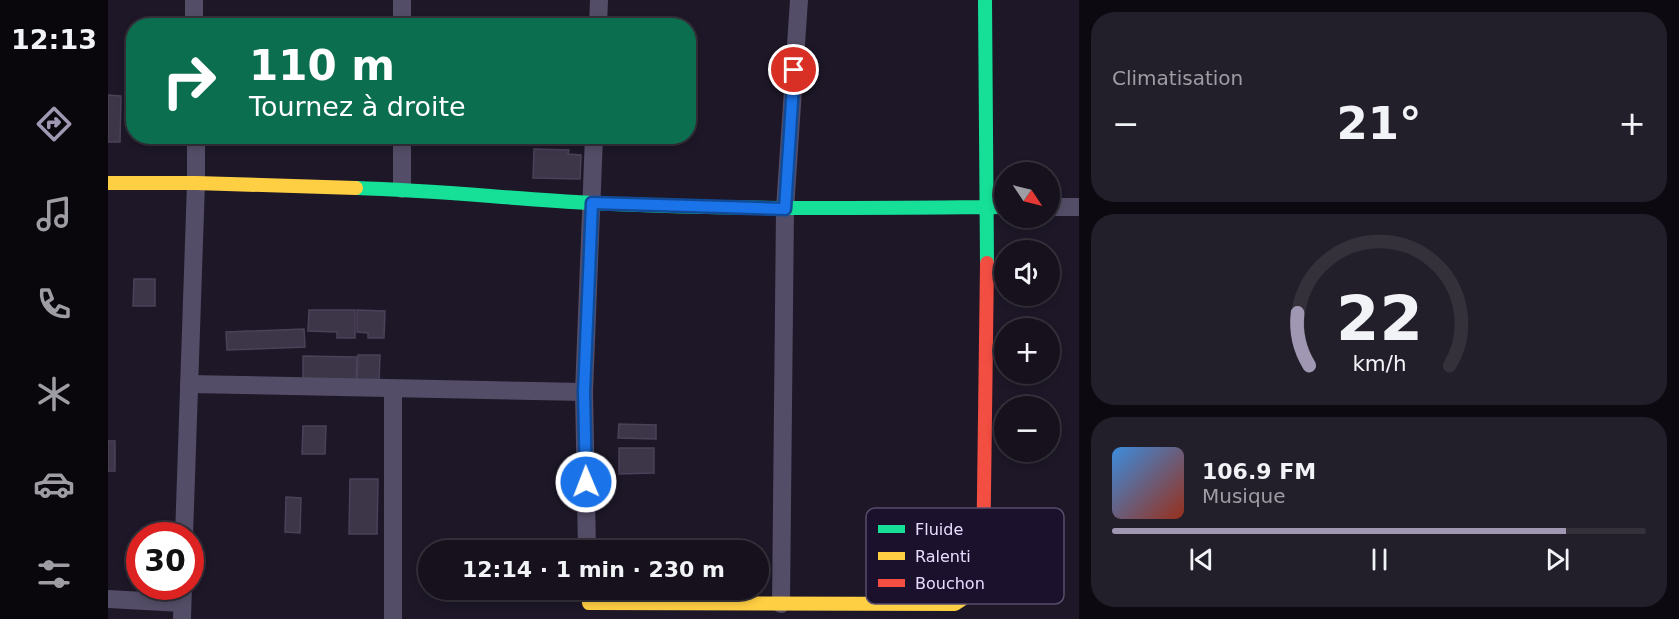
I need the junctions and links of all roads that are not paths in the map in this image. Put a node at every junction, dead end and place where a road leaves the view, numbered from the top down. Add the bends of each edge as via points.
1 (194, 0) edge
2 (402, 0) edge
3 (599, 0) edge
4 (799, 0) edge
5 (985, 0) edge
6 (194, 18) edge
7 (402, 18) edge
8 (598, 18) edge
9 (196, 144) edge
10 (402, 144) edge
11 (594, 144) edge
12 (108, 183) edge
13 (196, 183) junction
14 (402, 189) junction
15 (592, 203) junction
16 (988, 207) junction
17 (994, 207) edge
18 (1060, 207) edge
19 (1079, 207) edge
20 (785, 209) junction
21 (189, 384) junction
22 (393, 389) junction
23 (584, 392) junction
24 (984, 508) edge
25 (184, 522) edge
26 (587, 540) edge
27 (108, 599) edge
28 (182, 603) edge
29 (781, 603) junction
30 (866, 603) edge
31 (588, 604) edge
32 (393, 619) edge

1 - 6 street
2 - 7 street
3 - 8 street
4 - 20 street
5 - 16 street
9 - 13 street
10 - 14 street
11 - 15 street
12 - 13 street
13 - 14 street
13 - 21 street
14 - 15 street
15 - 20 street
15 - 23 street
16 - 17 street
16 - 20 street
16 - 24 street
18 - 19 street
20 - 29 street
21 - 22 street
21 - 25 street
22 - 23 street
22 - 32 street
23 - 26 street
27 - 28 street
29 - 30 street
29 - 31 street

